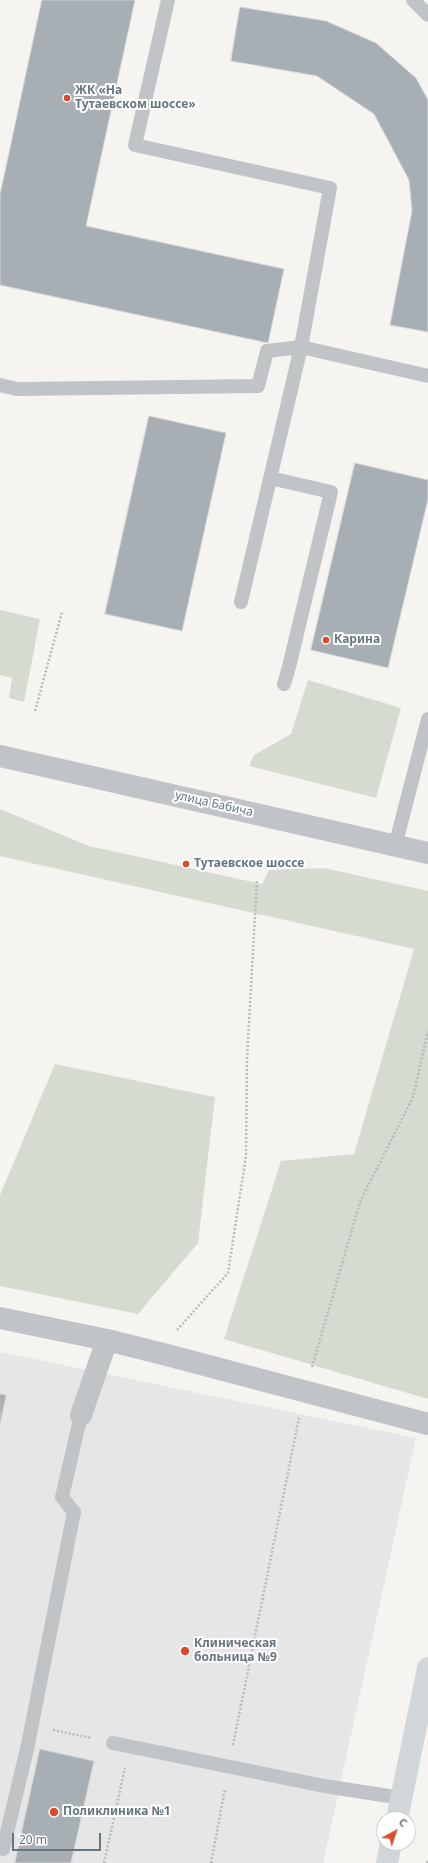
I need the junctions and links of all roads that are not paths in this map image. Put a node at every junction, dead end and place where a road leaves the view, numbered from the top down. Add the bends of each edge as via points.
1 (168, 0) edge
2 (413, 0) edge
3 (428, 15) edge
4 (302, 347) junction
5 (428, 376) edge
6 (0, 385) edge
7 (270, 478) junction
8 (241, 602) dead end
9 (284, 684) dead end
10 (428, 719) edge
11 (0, 756) edge
12 (395, 846) junction
13 (428, 853) edge
14 (0, 1318) edge
15 (107, 1340) junction
16 (81, 1414) joint
17 (428, 1424) edge
18 (428, 1668) edge
19 (113, 1743) road end
20 (402, 1798) junction
21 (399, 1811) edge
22 (0, 1848) edge
23 (389, 1851) edge
24 (387, 1863) edge

1 - 4 lane via 135,145 330,188
2 - 3 lane
4 - 5 lane
4 - 6 lane via 267,351 258,386 17,389
4 - 7 lane
7 - 8 lane
7 - 9 lane via 331,492
10 - 12 lane
11 - 12 street, улица Бабича
12 - 13 street, улица Бабича
14 - 15 street
15 - 16 street
15 - 17 street
16 - 22 lane via 62,1497 74,1512 32,1725 3,1849
18 - 20 main road
19 - 20 lane via 324,1786
20 - 21 main road
23 - 24 main road

